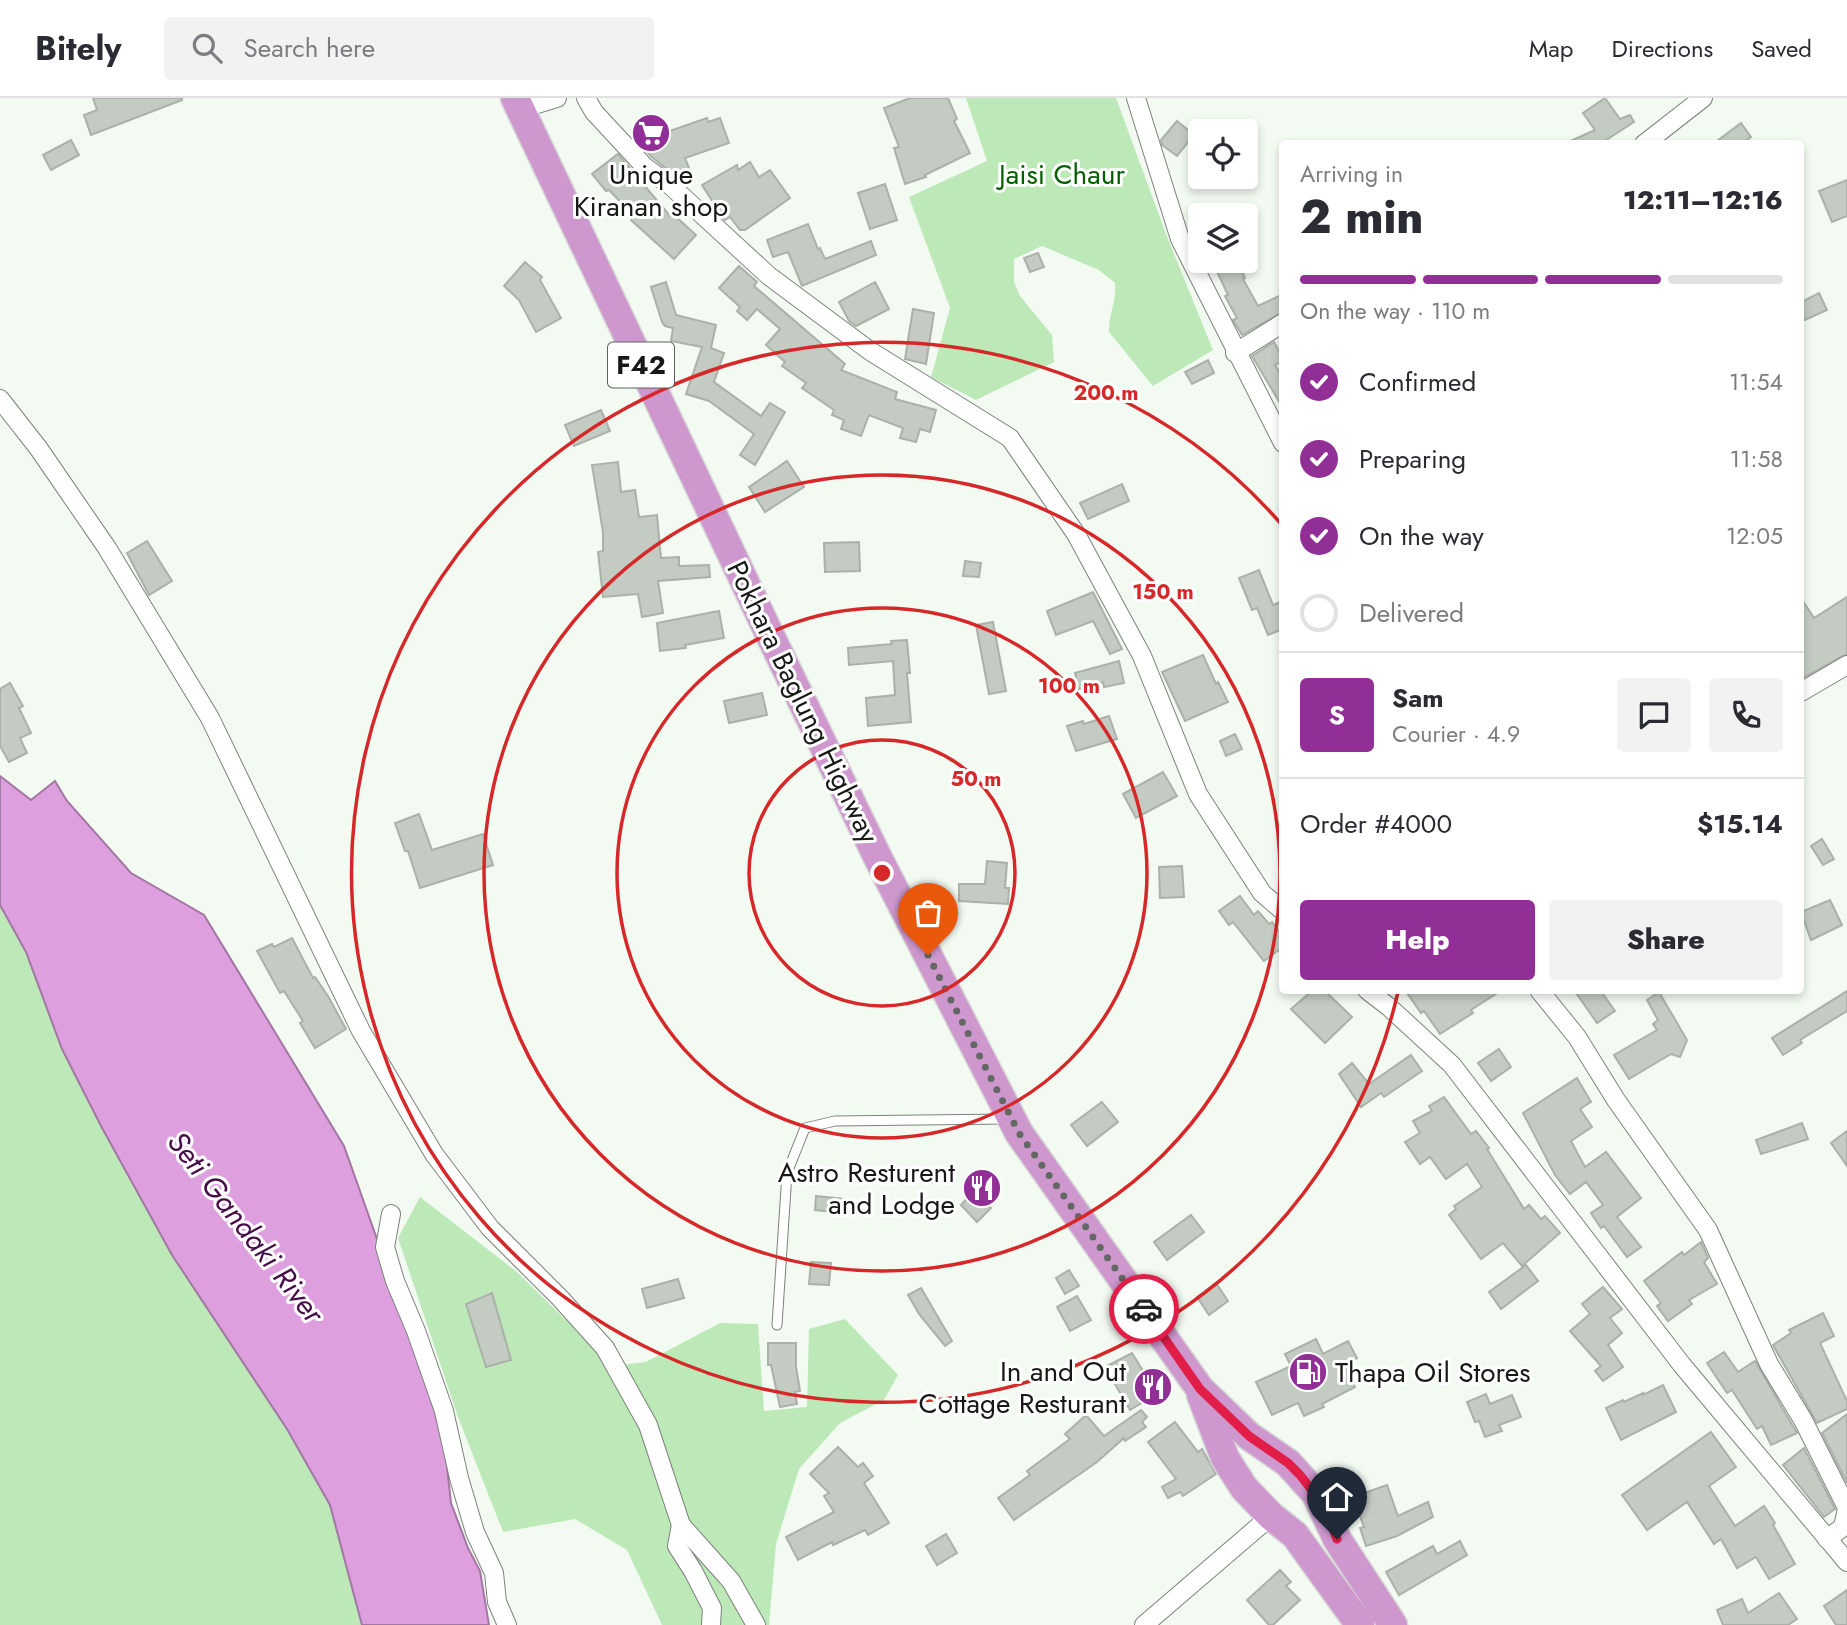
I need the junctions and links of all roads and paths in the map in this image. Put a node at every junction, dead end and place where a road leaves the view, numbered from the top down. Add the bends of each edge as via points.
1 (557, 98) edge
2 (586, 98) edge
3 (1136, 98) edge
4 (1703, 98) edge
5 (518, 103) edge
6 (1649, 140) edge
7 (1279, 326) edge
8 (1235, 353) junction
9 (0, 399) edge
10 (1279, 436) edge
11 (1847, 665) edge
12 (1804, 690) edge
13 (1279, 908) edge
14 (1372, 994) edge
15 (1542, 994) edge
16 (1012, 1119) junction
17 (391, 1214) dead end
18 (777, 1325) dead end
19 (1200, 1389) junction
20 (1847, 1508) edge
21 (1271, 1516) junction
22 (681, 1525) junction
23 (1827, 1539) junction
24 (1847, 1562) edge
25 (507, 1625) edge
26 (711, 1625) edge
27 (756, 1625) edge
28 (1144, 1625) edge
29 (1360, 1625) edge
30 (1392, 1625) edge

1 - 5 street
2 - 13 street via 645,167 769,276 870,351 1010,438 1076,534 1142,656 1198,794 1262,893
3 - 8 street via 1180,239
4 - 6 street
5 - 16 highway, Pokhara Baglung Highway / F42 via 877,856
7 - 8 street
8 - 10 street
9 - 22 street via 107,548 210,718 361,1031 434,1154 490,1228 605,1348 648,1425
11 - 12 street
14 - 23 street via 1452,1065 1682,1366
15 - 20 street via 1577,1037 1709,1230 1769,1364
16 - 18 lane via 835,1121 805,1128 788,1173
16 - 19 highway, Pokhara Baglung Highway
17 - 25 street via 385,1247 391,1270 444,1410 471,1521 494,1573 497,1602
19 - 21 highway, Pokhara Baglung Highway via 1225,1458 1244,1488
19 - 30 highway, Pokhara Baglung Highway via 1249,1436 1288,1463 1317,1494 1337,1539
20 - 23 street via 1843,1527
21 - 28 street
21 - 29 highway, Pokhara Baglung Highway via 1295,1535
22 - 26 street via 677,1546 712,1608
22 - 27 street via 731,1581
23 - 24 street

